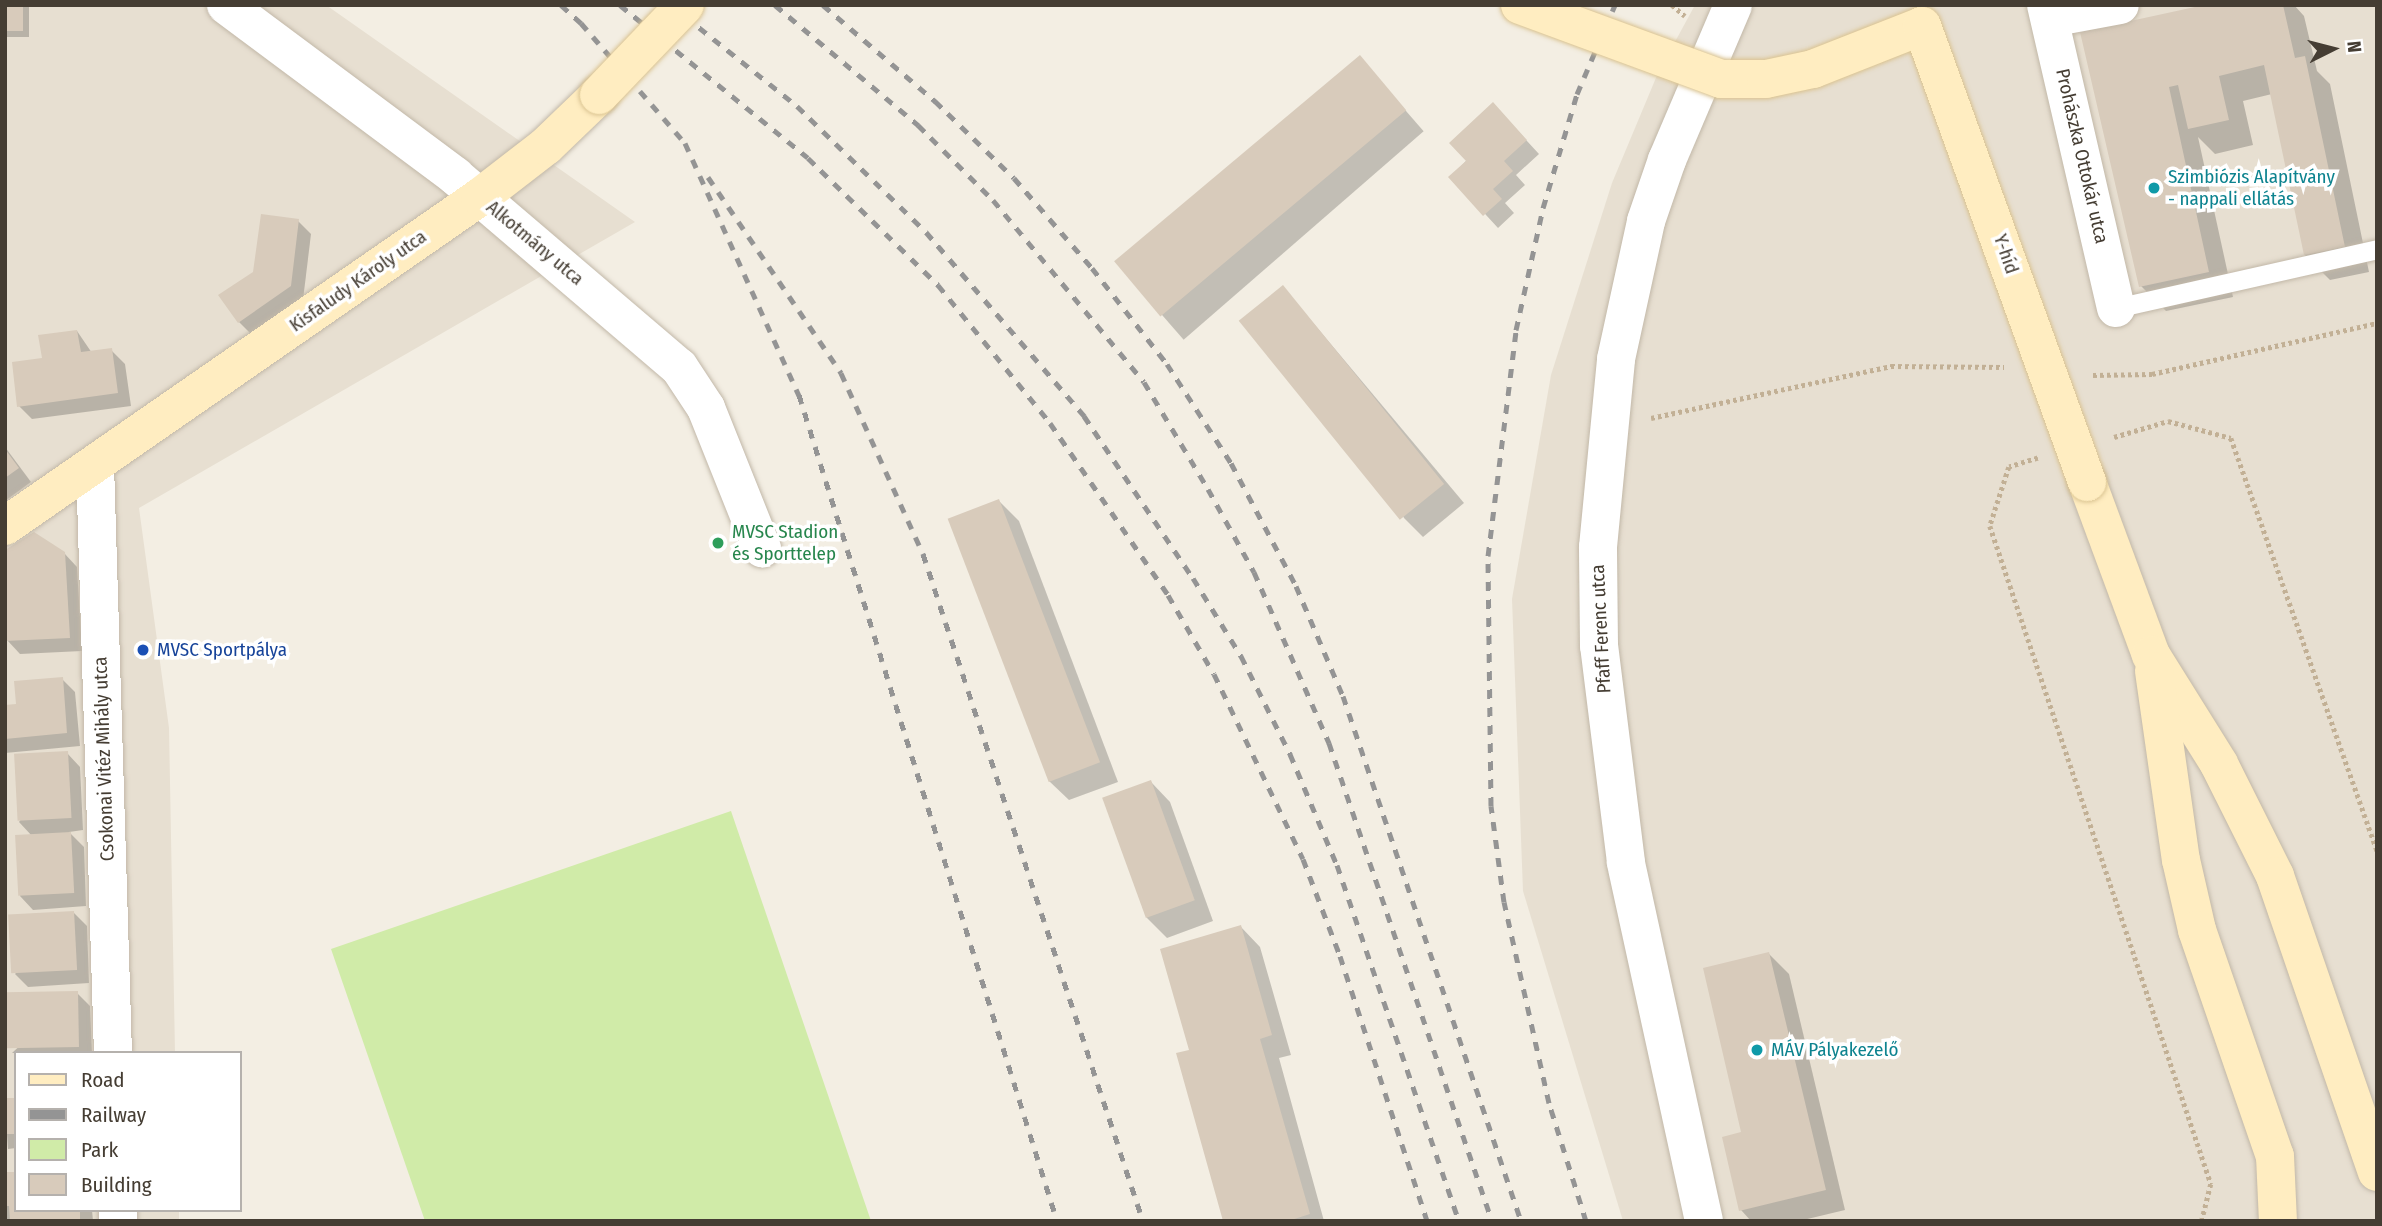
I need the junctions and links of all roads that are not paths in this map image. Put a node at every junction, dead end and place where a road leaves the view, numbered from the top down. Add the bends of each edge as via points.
1 (226, 5) edge
2 (685, 5) edge
3 (1520, 5) edge
4 (1715, 5) edge
5 (1732, 5) edge
6 (2120, 5) edge
7 (2048, 12) edge
8 (1919, 16) edge
9 (1714, 45) junction
10 (480, 197) junction
11 (2377, 249) edge
12 (2116, 308) joint
13 (95, 465) junction
14 (5, 526) edge
15 (762, 548) dead end
16 (2151, 654) junction
17 (113, 1051) edge
18 (2377, 1172) edge
19 (1704, 1221) edge
20 (2278, 1221) edge

1 - 10 street, Alkotmány utca
2 - 10 street, Kisfaludy Károly utca, bridge via 546,146
3 - 8 street, Y-híd, bridge via 1721,79 1766,79 1812,69
4 - 9 lane
5 - 9 street, Pfaff Ferenc utca
6 - 7 street
7 - 12 street, Prohászka Ottokár utca
8 - 16 street, Y-híd, bridge
9 - 19 street, Pfaff Ferenc utca via 1646,221 1616,359 1598,547 1599,646 1626,862
10 - 13 street, Kisfaludy Károly utca
10 - 15 street, Alkotmány utca via 679,367 705,408
11 - 12 lane
13 - 14 street, Kisfaludy Károly utca
13 - 17 street, Csokonai Vitéz Mihály utca
16 - 18 street via 2219,764 2275,876
16 - 20 street via 2181,860 2197,930 2275,1156

